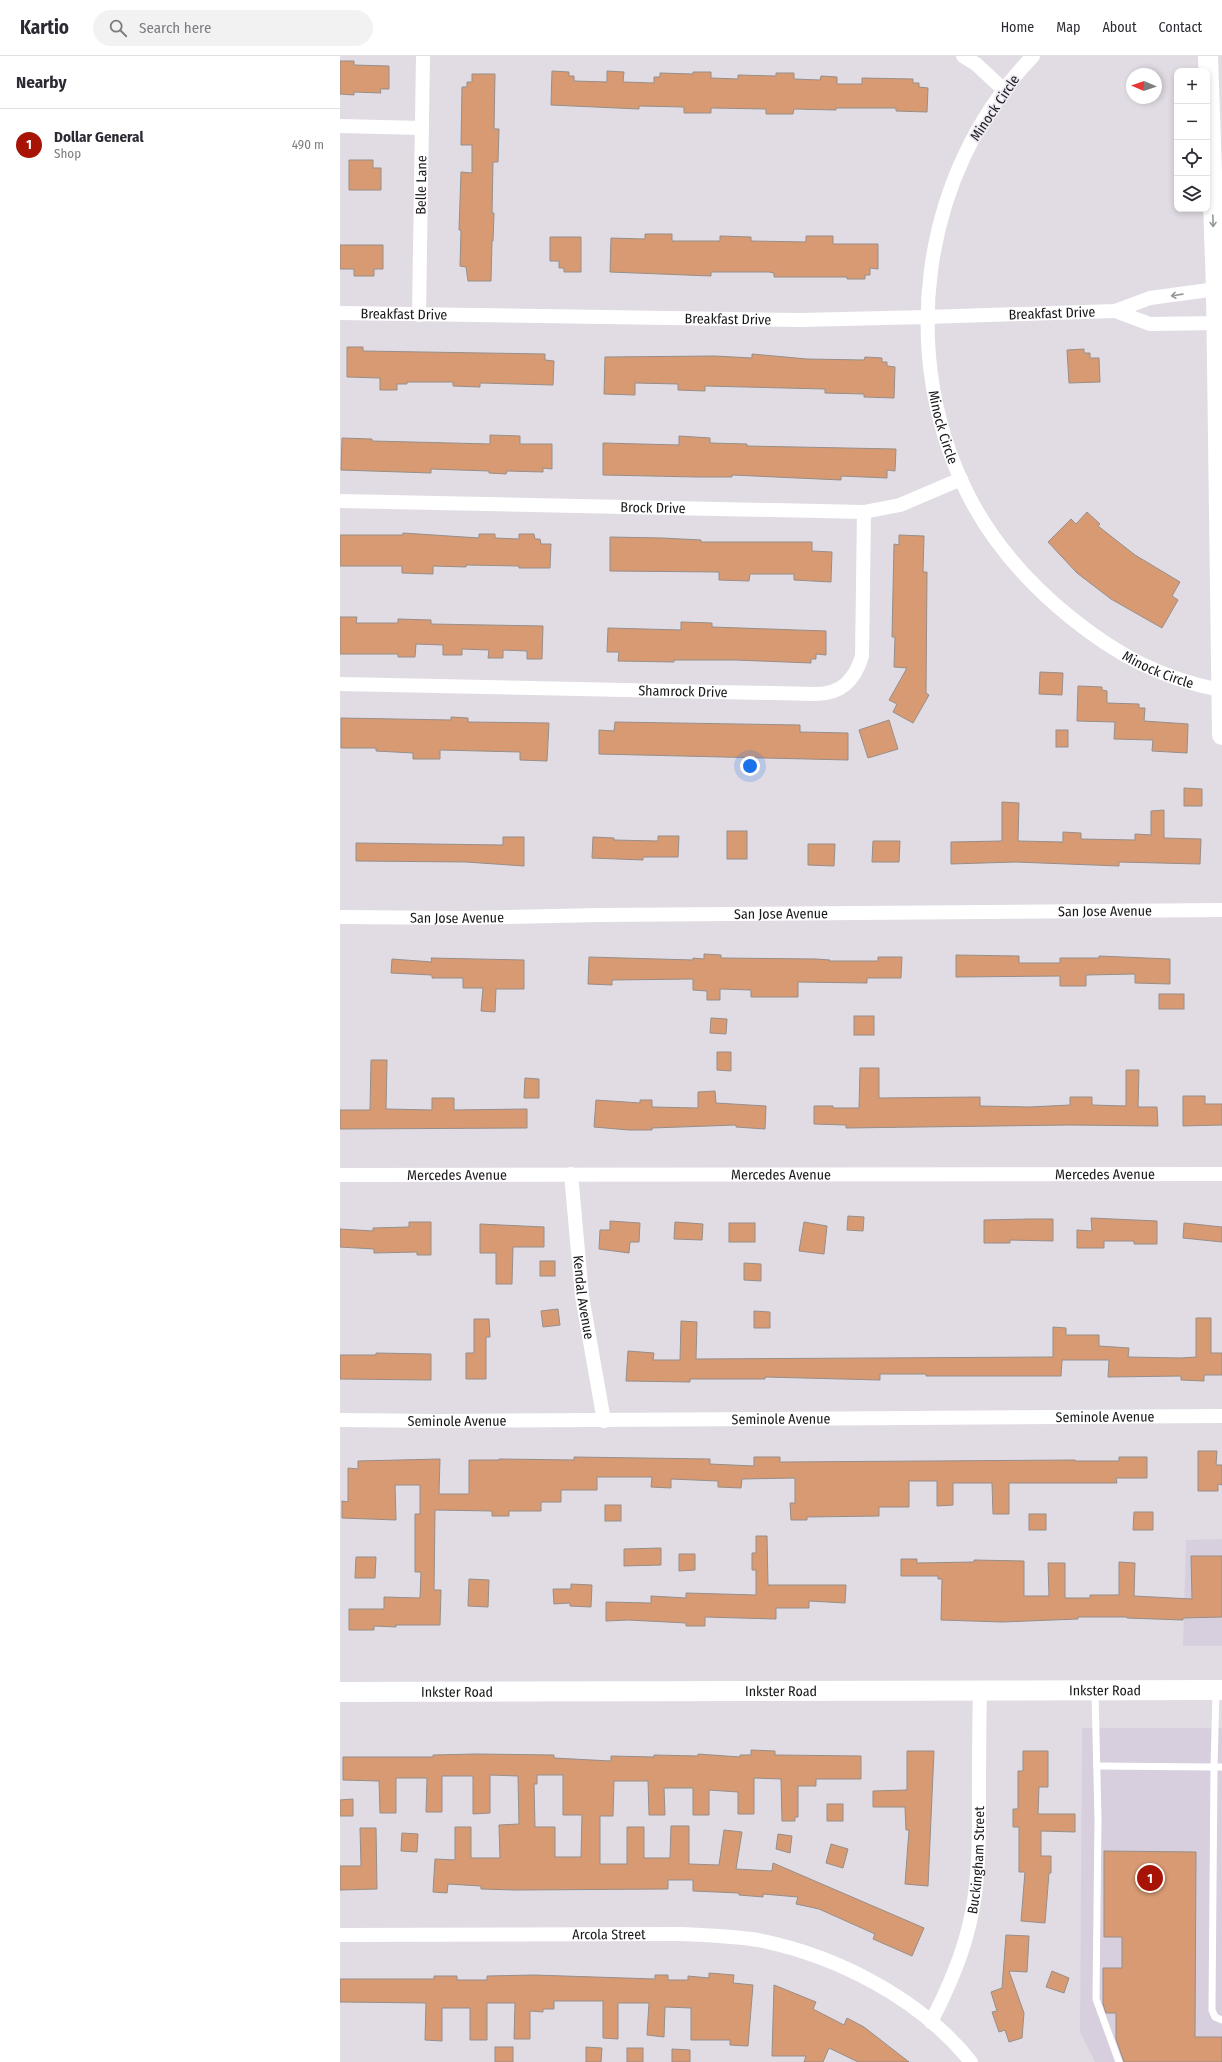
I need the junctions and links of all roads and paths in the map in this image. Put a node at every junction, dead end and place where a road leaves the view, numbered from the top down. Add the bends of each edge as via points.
1 (423, 56) edge
2 (963, 56) edge
3 (1033, 56) edge
4 (1208, 56) edge
5 (1004, 90) junction
6 (340, 126) edge
7 (422, 128) junction
8 (1219, 293) edge
9 (1115, 311) junction
10 (340, 313) edge
11 (419, 315) junction
12 (927, 317) junction
13 (1216, 323) junction
14 (1219, 367) edge
15 (960, 479) junction
16 (340, 501) edge
17 (864, 512) junction
18 (340, 684) edge
19 (1220, 690) junction
20 (1222, 735) edge
21 (1222, 910) edge
22 (340, 917) edge
23 (571, 1174) junction
24 (1222, 1174) edge
25 (340, 1175) edge
26 (1222, 1416) edge
27 (340, 1420) edge
28 (604, 1421) junction
29 (980, 1690) junction
30 (1095, 1690) junction
31 (1219, 1690) edge
32 (340, 1692) edge
33 (1097, 1766) junction
34 (1214, 1767) junction
35 (1222, 1767) edge
36 (340, 1935) edge
37 (1222, 2020) edge
38 (931, 2022) junction
39 (971, 2062) edge
40 (1119, 2062) edge

1 - 7 street, Belle Lane
2 - 5 street via 976,64
3 - 5 street, Minock Circle
4 -> 8 main road
5 - 12 street, Minock Circle via 971,142 949,194 932,258
6 - 7 street
7 - 11 street, Belle Lane
8 -> 9 street, Breakfast Drive via 1150,298
8 - 13 main road
9 - 12 street, Breakfast Drive
9 - 13 street, Breakfast Drive via 1150,324
10 - 11 street, Breakfast Drive
11 - 12 street, Breakfast Drive via 578,315 800,320
12 - 15 street, Minock Circle via 933,396
13 - 14 main road
14 - 19 main road
15 - 17 street, Brock Drive via 900,505
15 - 19 street, Minock Circle via 974,506 1007,554 1064,612 1116,651 1141,665 1181,681
16 - 17 street, Brock Drive
17 - 18 street, Shamrock Drive via 862,656 852,678 835,691 825,694
19 - 20 main road
21 - 22 street, San Jose Avenue
23 - 24 street, Mercedes Avenue
23 - 25 street, Mercedes Avenue
23 - 28 street, Kendal Avenue via 582,1296
26 - 28 street, Seminole Avenue
27 - 28 street, Seminole Avenue
29 - 30 main road, Inkster Road
29 - 32 main road, Inkster Road
29 - 38 street, Buckingham Street via 979,1852 976,1893 960,1958
30 - 31 main road, Inkster Road
30 - 33 lane
31 - 34 lane
33 - 34 lane
33 - 40 lane via 1096,1999
34 - 35 lane
34 - 37 lane via 1212,2010 1215,2017
36 - 38 street, Arcola Street via 679,1934 733,1937 785,1947 841,1965
38 - 39 street

